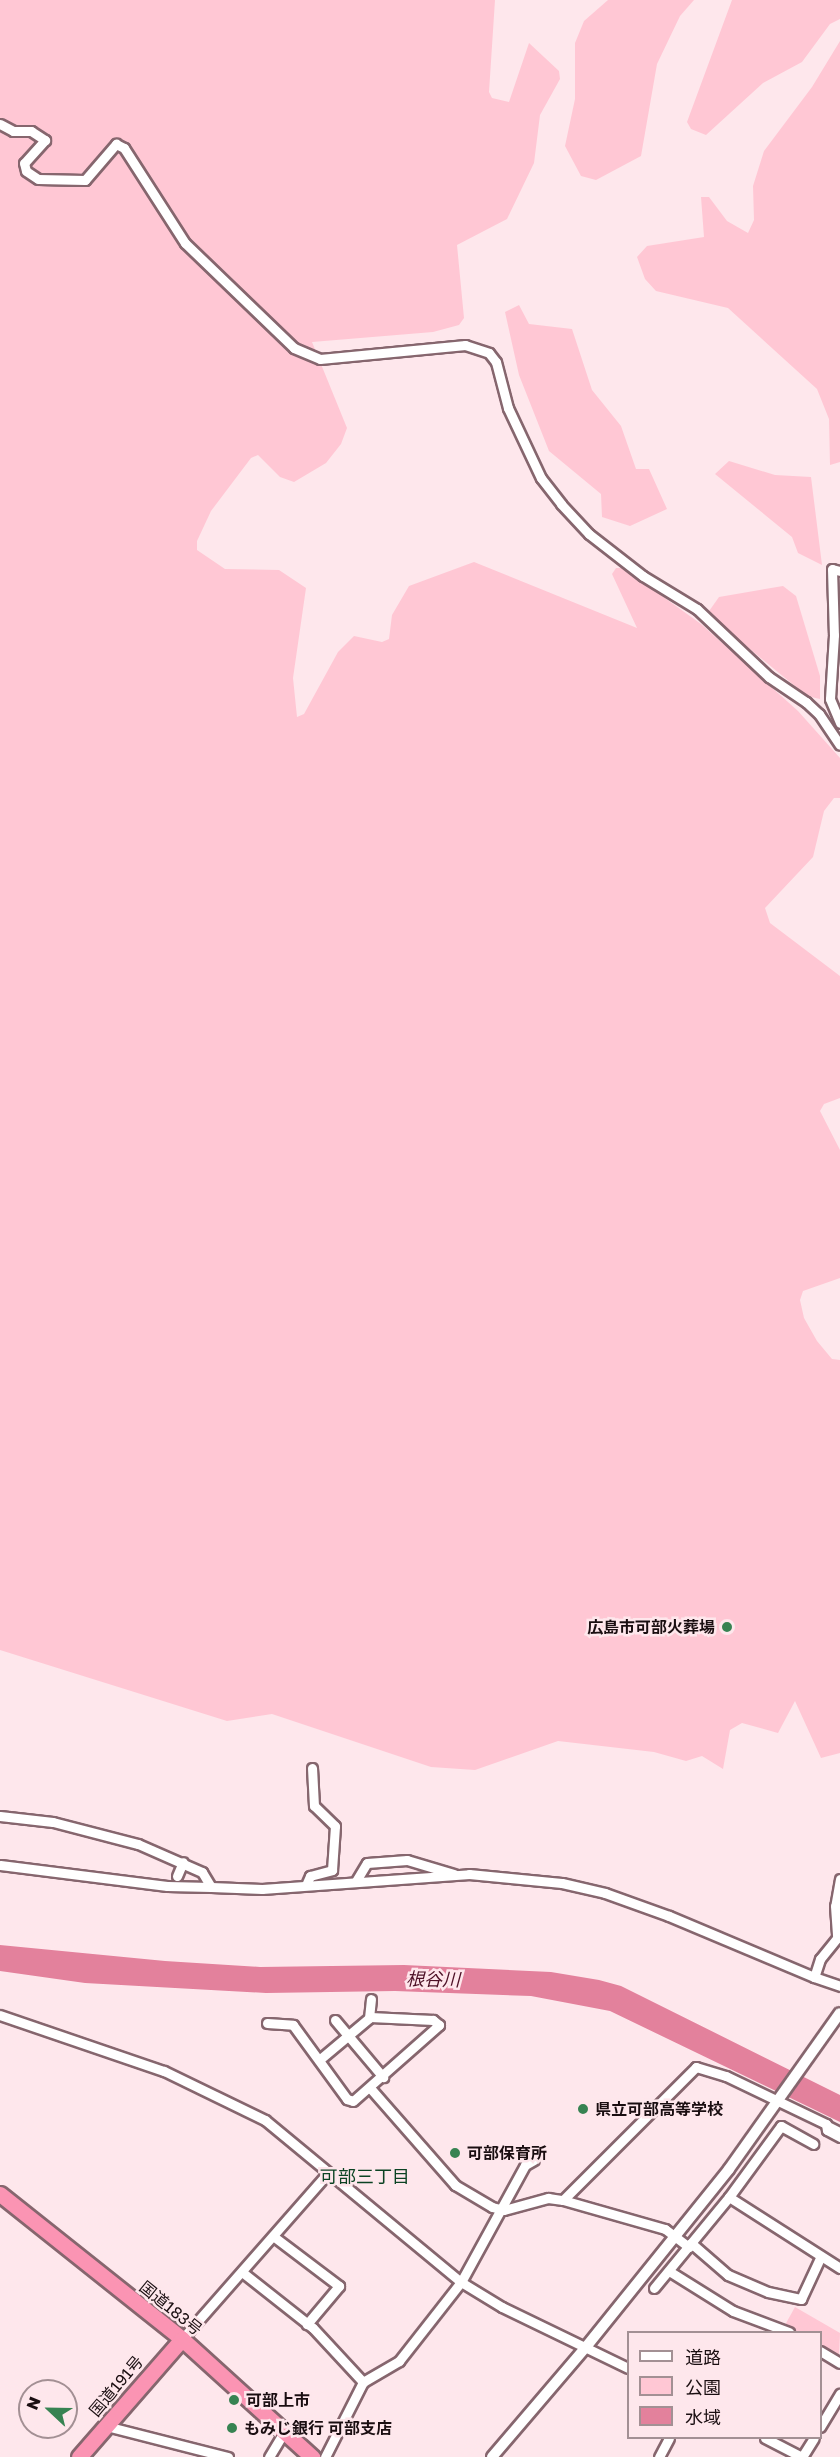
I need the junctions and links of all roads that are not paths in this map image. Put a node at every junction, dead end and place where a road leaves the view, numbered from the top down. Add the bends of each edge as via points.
1 (0, 124) edge
2 (840, 571) edge
3 (840, 723) edge
4 (840, 746) edge
5 (312, 1768) dead end
6 (0, 1816) edge
7 (183, 1862) junction
8 (0, 1865) edge
9 (454, 1874) junction
10 (177, 1876) dead end
11 (840, 1880) edge
12 (356, 1881) junction
13 (306, 1885) junction
14 (211, 1887) junction
15 (838, 1938) edge
16 (814, 1977) junction
17 (840, 1986) edge
18 (370, 1999) dead end
19 (840, 2013) edge
20 (0, 2015) edge
21 (370, 2017) junction
22 (335, 2020) dead end
23 (267, 2023) dead end
24 (348, 2035) junction
25 (319, 2060) junction
26 (382, 2077) junction
27 (371, 2088) junction
28 (781, 2099) junction
29 (826, 2124) junction
30 (840, 2131) edge
31 (840, 2137) edge
32 (813, 2144) dead end
33 (534, 2160) dead end
34 (327, 2174) junction
35 (0, 2194) edge
36 (729, 2197) junction
37 (563, 2200) junction
38 (500, 2209) junction
39 (676, 2235) junction
40 (273, 2236) junction
41 (690, 2245) junction
42 (821, 2256) junction
43 (840, 2268) edge
44 (669, 2271) junction
45 (242, 2272) junction
46 (461, 2282) junction
47 (654, 2288) dead end
48 (307, 2324) junction
49 (786, 2331) edge
50 (182, 2339) junction
51 (586, 2348) junction
52 (822, 2352) edge
53 (840, 2363) edge
54 (627, 2368) edge
55 (363, 2382) junction
56 (840, 2394) edge
57 (822, 2424) edge
58 (106, 2426) junction
59 (284, 2432) junction
60 (668, 2439) edge
61 (767, 2439) edge
62 (813, 2439) edge
63 (79, 2457) edge
64 (228, 2457) edge
65 (269, 2457) edge
66 (312, 2457) edge
67 (325, 2457) edge
68 (492, 2457) edge
69 (659, 2457) edge
70 (802, 2457) edge

1 - 4 street via 13,131 31,131 45,140 24,163 26,171 38,179 85,180 116,144 124,148 185,243 294,348 320,359 465,345 489,353 496,362 508,408 541,478 561,504 589,534 643,576 697,609 769,677 806,702
2 - 3 street via 832,569 830,699
5 - 13 street via 314,1806 335,1826 332,1870 310,1876
6 - 7 street via 53,1822 138,1844
7 - 10 street
7 - 14 street via 202,1872
8 - 14 street via 167,1886
9 - 12 street
9 - 12 street via 437,1867 397,1861 367,1863
9 - 16 street via 503,1875 604,1893
11 - 15 street via 835,1906
12 - 13 street
13 - 14 street via 230,1890
15 - 16 street via 820,1959
16 - 17 street
18 - 21 street
19 - 28 street
20 - 34 street via 164,2071 222,2098 265,2120 300,2145
21 - 24 street
21 - 26 street via 433,2020 439,2025
22 - 24 street
23 - 25 street via 293,2025
24 - 25 street
24 - 26 street
25 - 27 street via 347,2099 353,2101
26 - 27 street
27 - 38 street via 455,2185
28 - 29 street
28 - 37 street via 696,2067
28 - 39 street
29 - 30 street
29 - 31 street via 827,2130
32 - 36 street via 781,2126
33 - 38 street via 525,2165
34 - 40 street
34 - 46 street
35 - 50 highway, 国道183号
36 - 41 street
36 - 42 street
37 - 38 street via 548,2198
37 - 39 street
38 - 46 street
39 - 41 street
39 - 51 street
40 - 45 street
40 - 48 street via 339,2286
41 - 42 street via 728,2275 768,2292 801,2299
41 - 44 street
42 - 43 street
44 - 47 street
44 - 49 street via 734,2311
45 - 48 street
45 - 50 street
46 - 51 street
46 - 55 street via 399,2361
48 - 55 street
50 - 58 highway, 国道191号
50 - 59 highway, 国道183号
51 - 54 street
51 - 68 street
52 - 53 street
55 - 67 street
56 - 57 street
58 - 63 highway, 国道191号
58 - 64 street
59 - 65 street
59 - 66 highway, 国道183号
60 - 69 street
61 - 70 street
62 - 70 street

